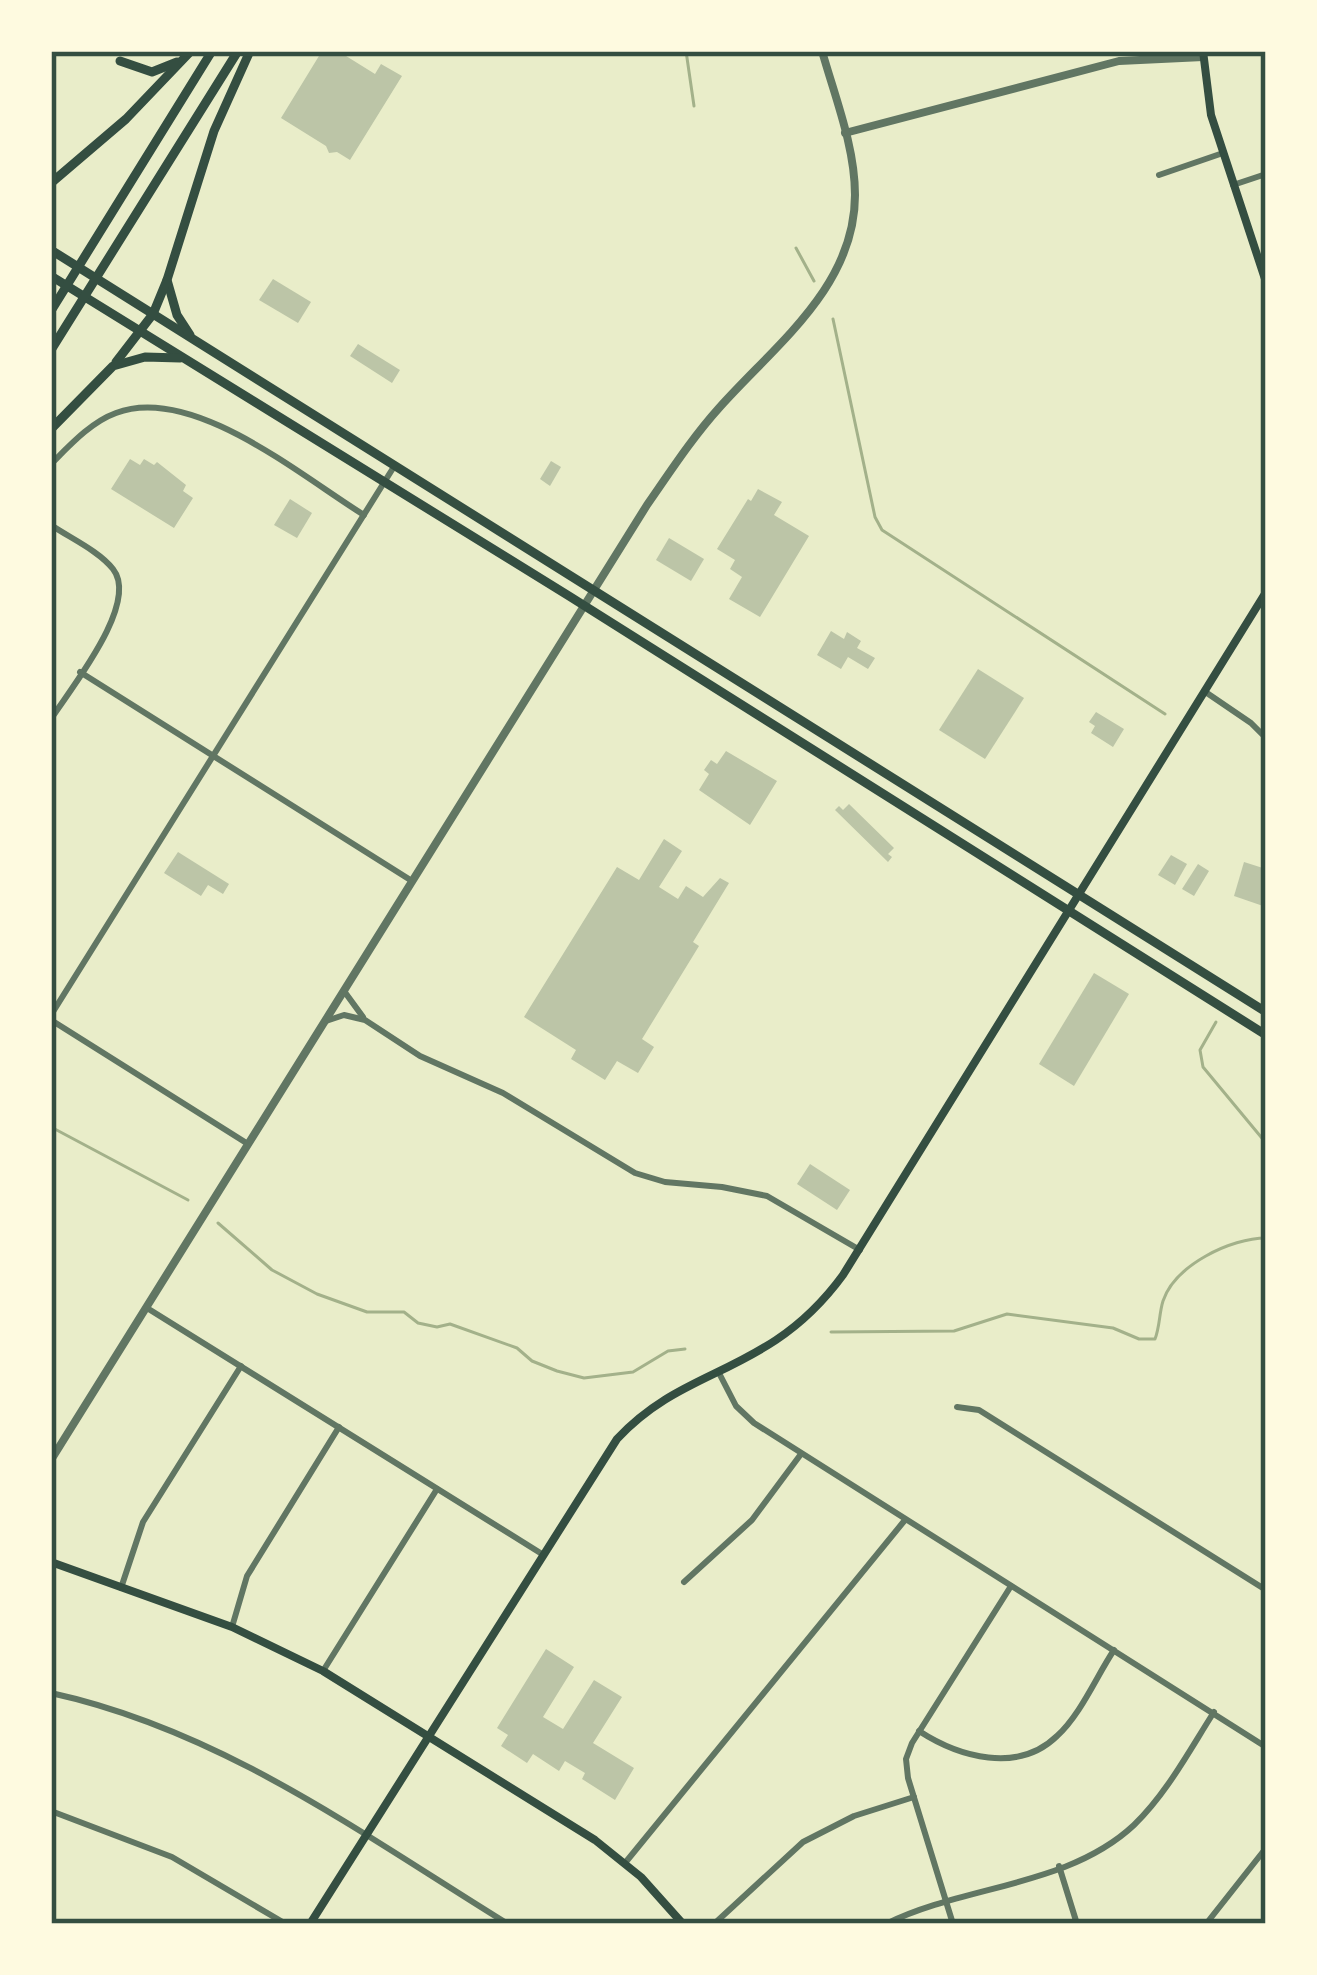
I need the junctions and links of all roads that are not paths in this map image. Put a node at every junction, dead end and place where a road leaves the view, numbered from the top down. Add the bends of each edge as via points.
1 (191, 51) edge
2 (212, 51) edge
3 (238, 51) edge
4 (250, 51) edge
5 (822, 51) edge
6 (1203, 54) edge
7 (120, 61) dead end
8 (845, 133) junction
9 (1223, 153) junction
10 (1266, 174) edge
11 (1160, 175) dead end
12 (51, 183) edge
13 (1234, 185) junction
14 (51, 250) edge
15 (51, 276) edge
16 (167, 280) junction
17 (1266, 282) edge
18 (51, 311) edge
19 (153, 314) junction
20 (141, 333) junction
21 (193, 339) junction
22 (51, 350) edge
23 (182, 358) junction
24 (113, 366) junction
25 (51, 429) edge
26 (51, 464) edge
27 (395, 465) junction
28 (384, 482) junction
29 (364, 515) junction
30 (51, 525) edge
31 (595, 588) junction
32 (1266, 592) edge
33 (584, 605) junction
34 (80, 672) junction
35 (1204, 692) junction
36 (51, 719) edge
37 (1266, 738) edge
38 (213, 756) junction
39 (412, 881) junction
40 (1081, 895) junction
41 (1070, 913) junction
42 (344, 991) junction
43 (1266, 1012) edge
44 (51, 1017) edge
45 (365, 1020) junction
46 (326, 1021) junction
47 (1266, 1035) edge
48 (248, 1144) junction
49 (860, 1250) junction
50 (147, 1307) junction
51 (241, 1366) junction
52 (717, 1370) junction
53 (957, 1407) dead end
54 (339, 1427) junction
55 (801, 1454) junction
56 (51, 1460) edge
57 (437, 1489) junction
58 (905, 1520) junction
59 (542, 1554) junction
60 (51, 1562) edge
61 (684, 1582) dead end
62 (1011, 1586) junction
63 (122, 1588) junction
64 (1266, 1589) edge
65 (232, 1627) junction
66 (1114, 1650) junction
67 (323, 1671) junction
68 (51, 1693) edge
69 (1214, 1712) junction
70 (920, 1731) junction
71 (428, 1737) junction
72 (1266, 1747) edge
73 (914, 1797) junction
74 (51, 1811) edge
75 (366, 1836) junction
76 (1266, 1848) edge
77 (625, 1863) junction
78 (1059, 1866) junction
79 (947, 1904) junction
80 (286, 1924) edge
81 (310, 1924) edge
82 (508, 1924) edge
83 (683, 1924) edge
84 (714, 1924) edge
85 (886, 1924) edge
86 (953, 1924) edge
87 (1077, 1924) edge
88 (1206, 1924) edge

1 - 7 highway via 156,71
1 - 12 highway
2 - 18 highway
3 - 22 highway
4 - 16 highway via 214,131
5 - 8 street
6 - 8 street via 1119,61
6 - 9 main road
8 - 31 street via 856,194 836,273 698,433
9 - 11 street
9 - 13 main road
10 - 13 street
13 - 17 main road
14 - 19 highway
15 - 20 highway
16 - 19 highway
16 - 21 highway
19 - 20 highway
19 - 21 highway
20 - 23 highway
20 - 24 highway
21 - 27 highway
23 - 24 highway
23 - 28 highway
24 - 25 highway
26 - 29 street via 114,413 173,408 216,423
27 - 28 street
27 - 31 highway
28 - 29 street
28 - 33 highway
29 - 38 street
30 - 34 street via 114,569 120,585 118,610
31 - 33 street
31 - 40 highway
32 - 35 main road
33 - 39 street
33 - 41 highway
34 - 36 street
34 - 38 street
35 - 37 street
35 - 40 main road
38 - 39 street
38 - 44 street
39 - 42 street
40 - 41 main road
40 - 43 highway
41 - 47 highway
41 - 49 main road
42 - 45 street
42 - 46 street
44 - 48 street
45 - 46 street
45 - 49 street via 635,1173 767,1196
46 - 48 street
48 - 50 street
49 - 52 main road via 800,1322
50 - 51 street
50 - 56 street
51 - 54 street
51 - 63 street via 143,1522
52 - 55 street via 744,1415
52 - 59 main road via 661,1400 617,1439
53 - 64 street via 979,1409
54 - 57 street
54 - 65 street via 247,1576
55 - 58 street
55 - 61 street via 752,1520
57 - 59 street
57 - 67 street
58 - 62 street
58 - 77 street
59 - 71 main road
60 - 63 main road
62 - 66 street
62 - 70 street
63 - 65 main road
65 - 67 main road
66 - 69 street
66 - 70 street via 1062,1731 1031,1751 978,1757
67 - 71 main road
68 - 75 street via 135,1715 216,1749
69 - 72 street
69 - 78 street via 1135,1824 1108,1846
70 - 73 street via 906,1759
71 - 75 main road
71 - 77 main road
73 - 79 street
73 - 84 street via 803,1842
74 - 80 street via 172,1858
75 - 81 main road
75 - 82 street
76 - 88 street
77 - 83 main road
78 - 79 street
78 - 87 street
79 - 85 street
79 - 86 street

